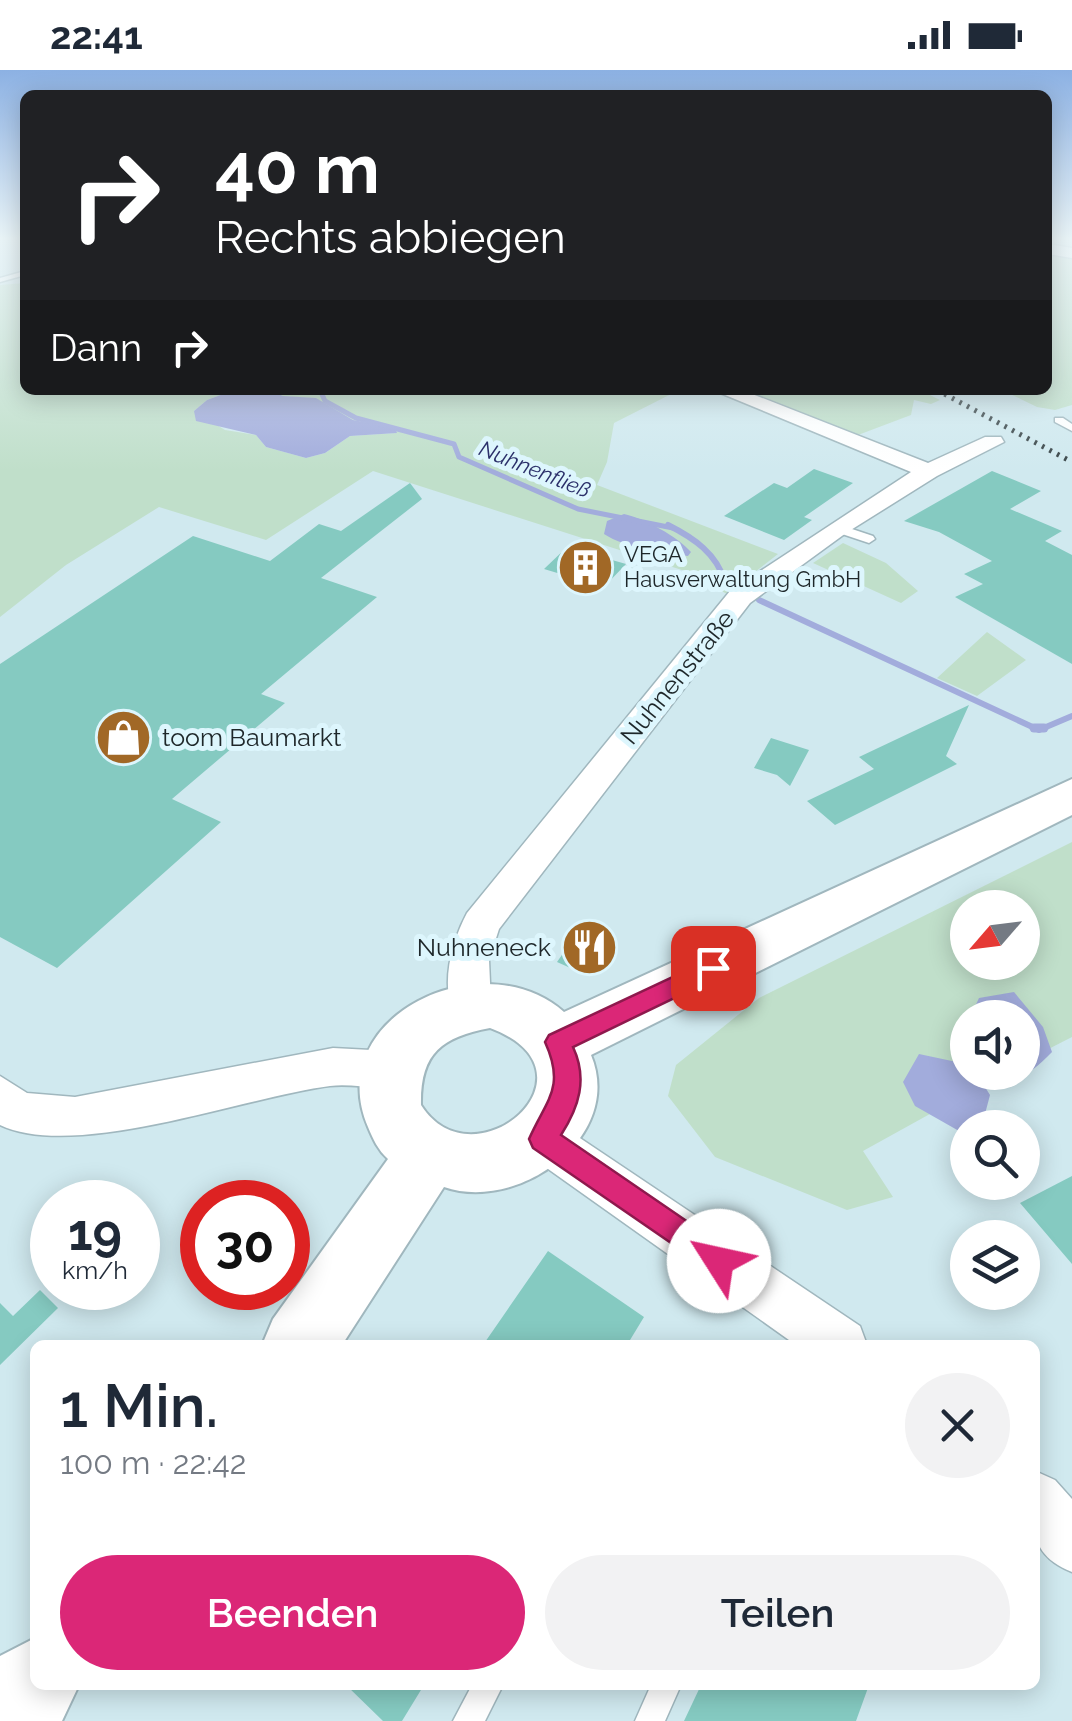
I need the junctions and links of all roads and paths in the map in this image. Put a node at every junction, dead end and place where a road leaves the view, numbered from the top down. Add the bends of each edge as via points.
1 (736, 395) edge
2 (1072, 416) edge
3 (1072, 428) edge
4 (993, 442) dead end
5 (929, 471) junction
6 (837, 528) junction
7 (869, 538) dead end
8 (1072, 795) edge
9 (470, 1005) junction
10 (558, 1042) junction
11 (390, 1070) junction
12 (0, 1096) edge
13 (543, 1139) junction
14 (430, 1153) junction
15 (302, 1340) edge
16 (834, 1340) edge
17 (1040, 1506) edge
18 (1072, 1542) edge
19 (30, 1690) edge
20 (485, 1690) edge
21 (664, 1690) edge
22 (5, 1721) edge
23 (468, 1721) edge
24 (650, 1721) edge

1 - 5 street
2 - 3 lane via 1059,420
4 - 5 street, Nuhnenstraße
5 - 6 street, Nuhnenstraße
6 - 7 lane
6 - 9 street, Nuhnenstraße via 740,598 520,870 480,924 468,960
8 - 10 main road
9 - 10 main road via 511,1008
9 - 11 main road via 419,1026
10 - 13 main road via 568,1093
11 - 12 street via 333,1067 75,1117 17,1112
11 - 14 main road via 395,1117
13 - 14 main road via 488,1163
13 - 16 street
14 - 15 main road
17 - 18 street
19 - 22 main road
20 - 23 lane
21 - 24 lane

